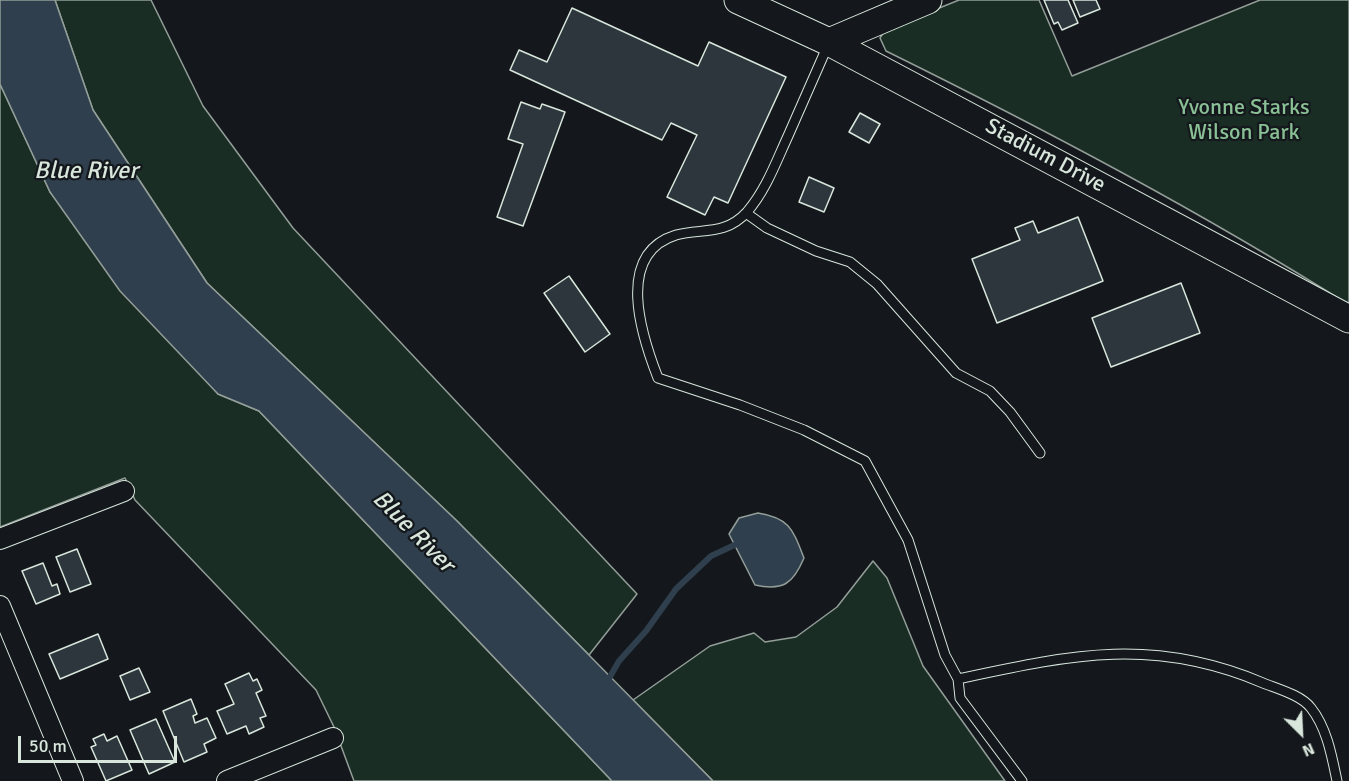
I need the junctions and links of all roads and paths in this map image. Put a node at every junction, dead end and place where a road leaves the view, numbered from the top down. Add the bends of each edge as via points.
1 (738, 0) edge
2 (928, 0) edge
3 (830, 42) junction
4 (746, 213) junction
5 (1349, 320) edge
6 (1040, 453) dead end
7 (124, 491) dead end
8 (0, 539) edge
9 (0, 606) edge
10 (958, 679) junction
11 (333, 738) dead end
12 (73, 781) edge
13 (227, 781) edge
14 (1023, 781) edge
15 (1337, 781) edge

1 - 3 main road, Stadium Drive
2 - 3 main road
3 - 4 lane via 767,183
3 - 5 main road, Stadium Drive
4 - 6 lane via 796,242 850,262 877,284 956,373 990,391
4 - 10 lane via 722,230 677,235 658,243 642,266 638,319 658,378 804,430 865,461 908,540 945,655
7 - 8 street
9 - 12 street
10 - 14 lane via 960,698
10 - 15 lane via 1097,654 1148,653 1237,672 1300,698 1311,707 1323,729
11 - 13 street

